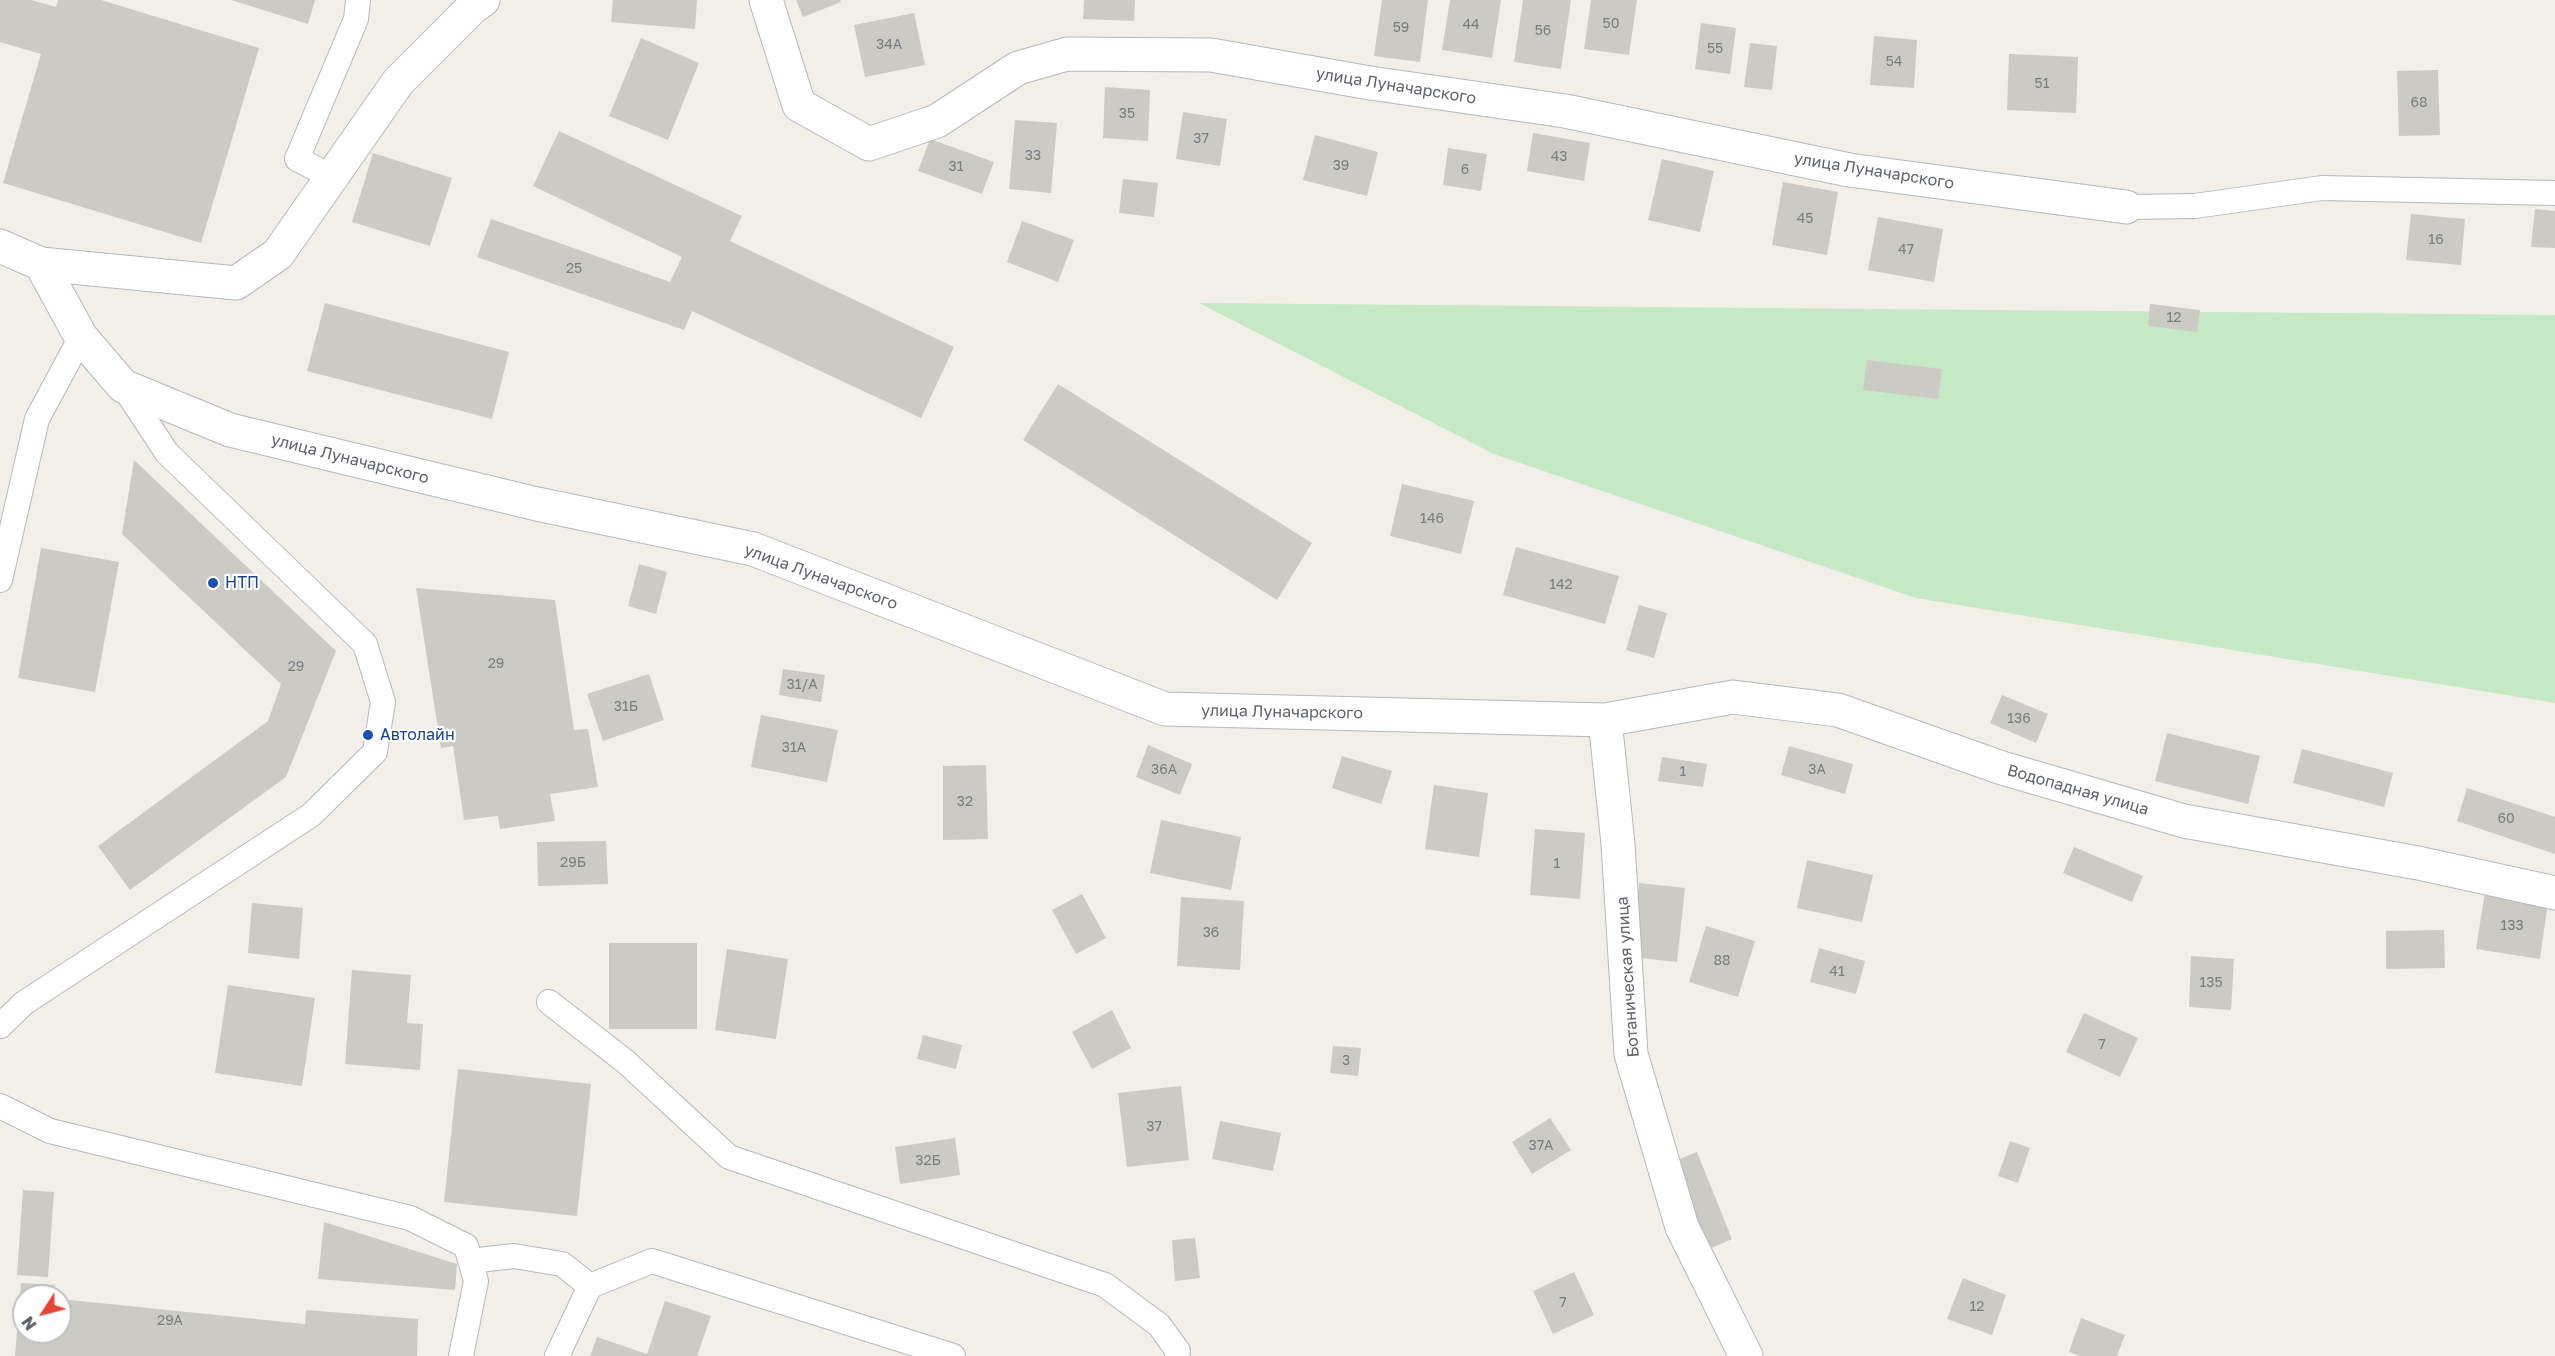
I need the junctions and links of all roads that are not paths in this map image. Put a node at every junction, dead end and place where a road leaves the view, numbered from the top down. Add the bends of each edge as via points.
1 (358, 0) edge
2 (483, 0) edge
3 (766, 0) edge
4 (332, 177) junction
5 (2555, 193) edge
6 (2126, 207) joint
7 (0, 246) edge
8 (40, 264) junction
9 (81, 337) junction
10 (123, 386) junction
11 (0, 580) edge
12 (1605, 720) junction
13 (2555, 893) edge
14 (549, 1002) dead end
15 (3, 1020) edge
16 (0, 1106) edge
17 (470, 1261) junction
18 (590, 1286) junction
19 (461, 1356) edge
20 (557, 1356) edge
21 (953, 1356) edge
22 (1177, 1356) edge
23 (1746, 1356) edge

1 - 4 lane via 356,19 297,159
2 - 4 street via 398,82
3 - 6 street, улица Луначарского via 800,105 869,144 937,121 1018,68 1067,54 1211,55 1565,111 1849,170
4 - 8 street via 278,254 236,283
5 - 6 lane via 2322,188 2195,206
7 - 8 street
8 - 9 street, улица Луначарского
9 - 10 street, улица Луначарского
9 - 11 lane via 37,419
10 - 12 street, улица Луначарского via 230,430 537,504 753,549 1165,709
10 - 15 lane via 167,453 364,644 383,702 375,752 310,815
12 - 13 street, Водопадная улица via 1733,697 1838,710 2002,768 2184,821 2418,863
12 - 23 street, Ботаническая улица via 1618,844 1631,1054 1682,1227
14 - 22 lane via 626,1062 729,1157 1105,1285 1159,1324 1178,1351
16 - 17 lane via 50,1131 410,1218 466,1246
17 - 18 lane via 514,1257 562,1264
17 - 19 lane via 476,1281
18 - 20 lane
18 - 21 lane via 652,1261

